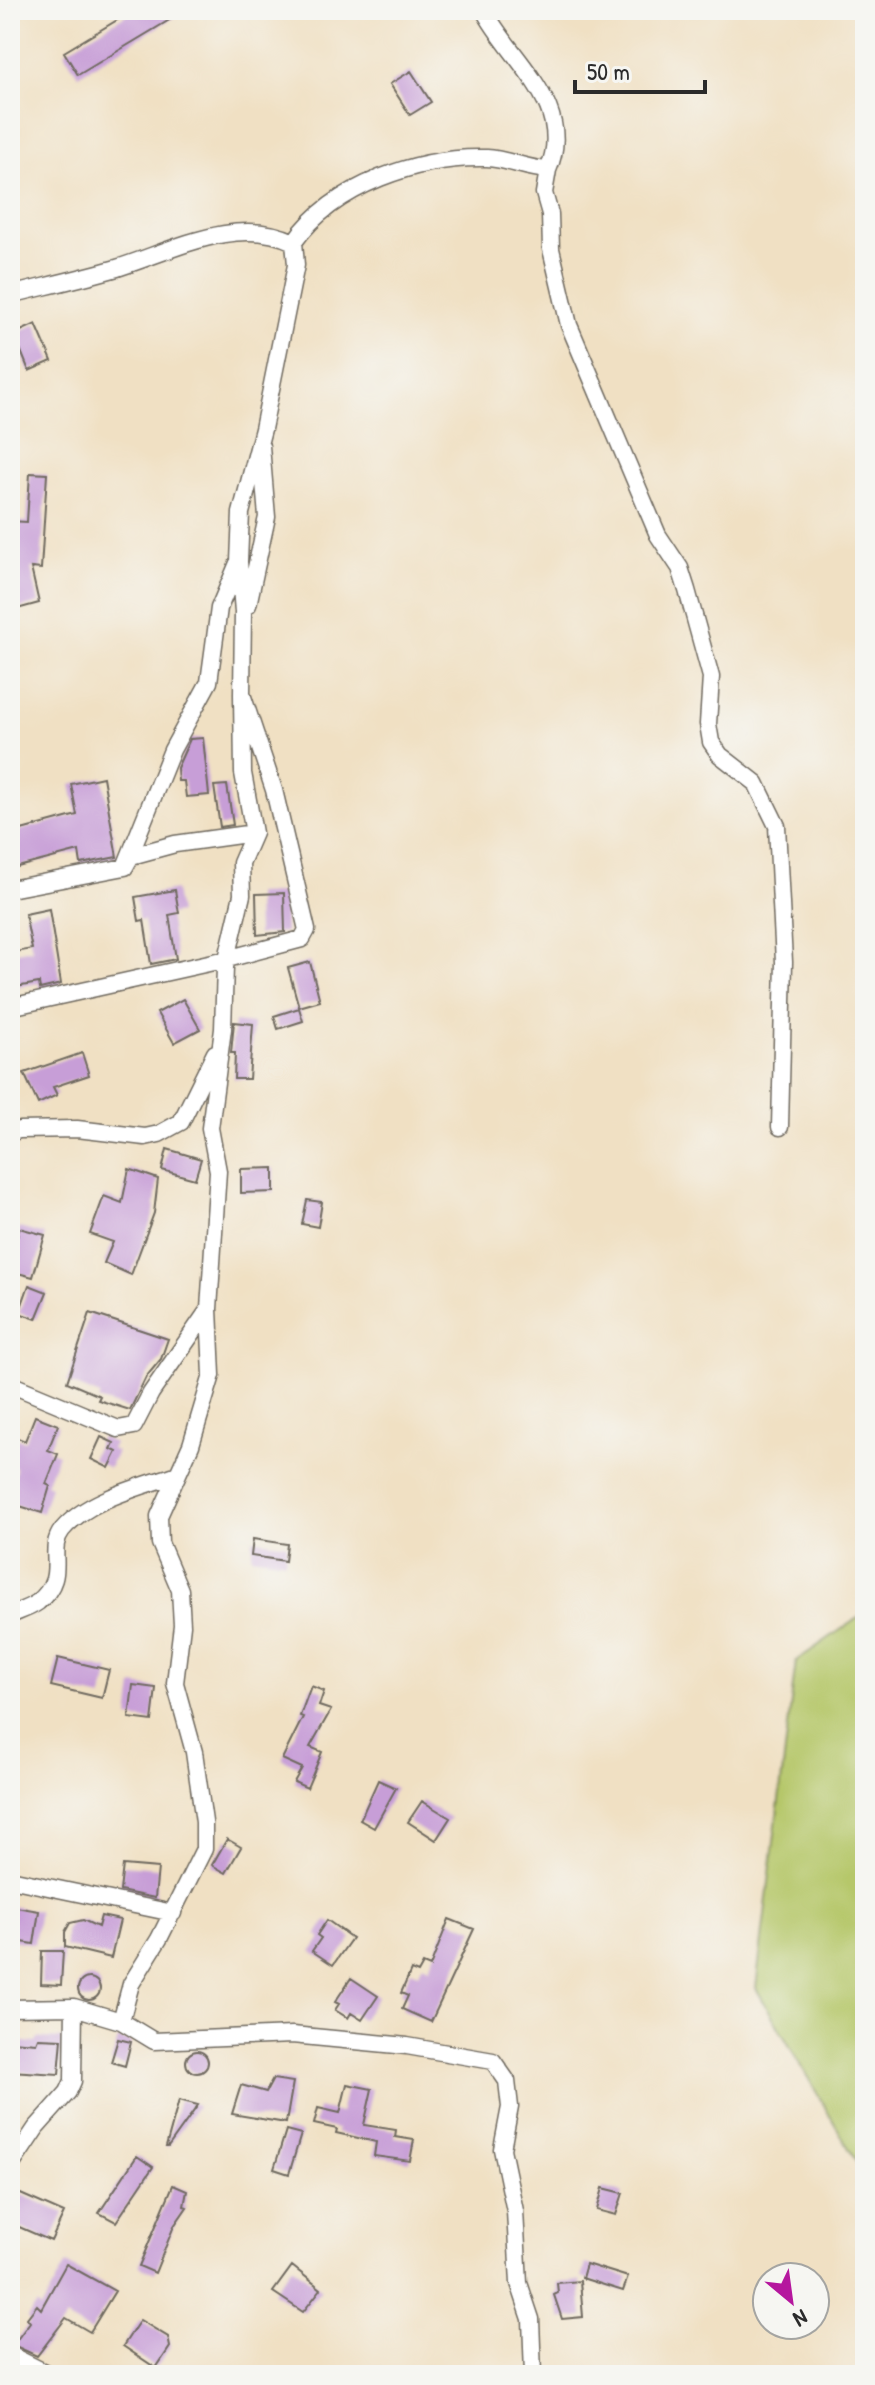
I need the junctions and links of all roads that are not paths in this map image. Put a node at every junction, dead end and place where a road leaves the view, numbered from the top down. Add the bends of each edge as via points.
1 (484, 10) edge
2 (548, 170) junction
3 (294, 242) junction
4 (10, 295) edge
5 (261, 437) junction
6 (239, 562) junction
7 (244, 624) junction
8 (242, 694) junction
9 (254, 833) junction
10 (125, 867) junction
11 (10, 889) edge
12 (227, 959) junction
13 (10, 1007) edge
14 (218, 1049) junction
15 (780, 1127) dead end
16 (12, 1138) edge
17 (209, 1309) junction
18 (10, 1384) edge
19 (178, 1474) junction
20 (10, 1615) edge
21 (10, 1879) edge
22 (173, 1913) junction
23 (74, 2007) junction
24 (10, 2008) edge
25 (121, 2021) junction
26 (10, 2167) edge
27 (10, 2355) edge
28 (50, 2375) edge
29 (533, 2375) edge

1 - 2 street via 533,76 547,106 555,139
2 - 3 street via 475,158 399,171 333,205
2 - 15 street via 544,193 551,249 569,325 658,535 680,568 711,677 711,742 756,783 777,826 784,962
3 - 4 street via 266,232 221,235
3 - 5 street via 296,265
5 - 6 street via 241,513
5 - 7 street via 267,517
6 - 7 street
6 - 10 street via 219,608 209,682 172,750
7 - 8 street
8 - 9 street via 243,773
8 - 12 street via 267,764 307,930 302,939
9 - 10 street via 175,844 131,856
9 - 12 street via 241,863 242,895
10 - 11 street
12 - 13 street
12 - 14 street
14 - 16 street via 181,1122 159,1134 77,1129
14 - 17 street via 210,1128 218,1171
17 - 18 street via 134,1426 126,1429
17 - 19 street via 210,1383
19 - 20 street via 80,1514 60,1532 57,1577 48,1591 35,1604
19 - 22 street via 159,1516 159,1531 180,1590 175,1683 194,1752 204,1849
21 - 22 street
22 - 25 street via 131,1984
23 - 24 street
23 - 25 street
23 - 26 street via 73,2081
25 - 29 street via 154,2041 292,2035 493,2061 507,2081 510,2107 502,2149 515,2211 519,2283 531,2319
27 - 28 street

